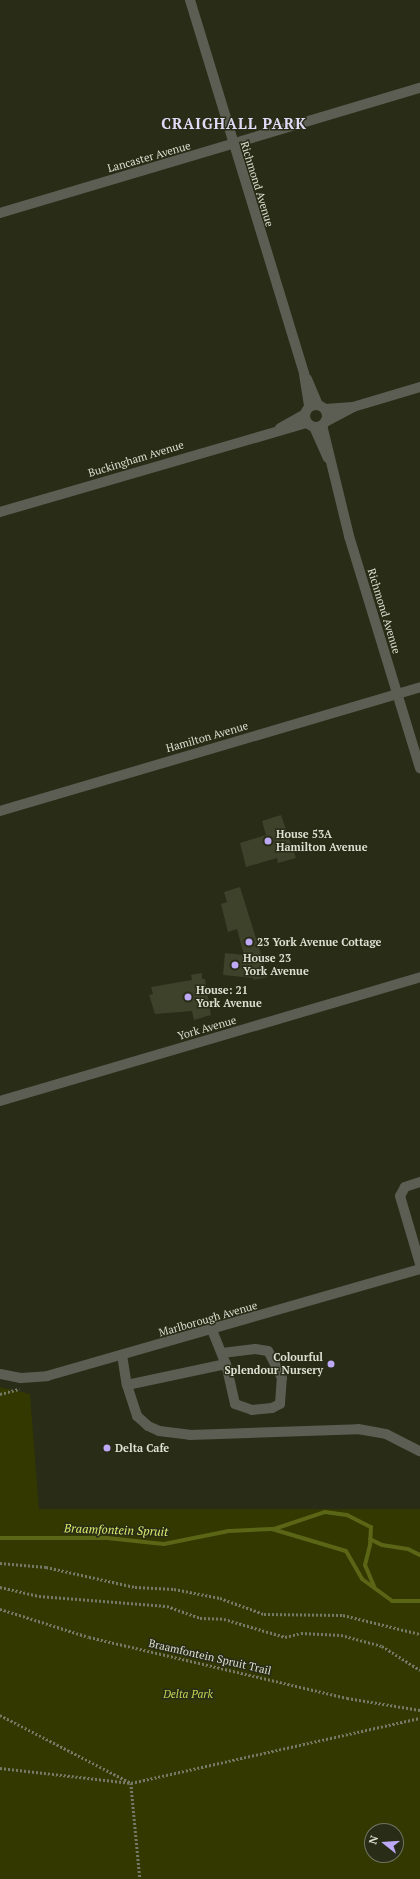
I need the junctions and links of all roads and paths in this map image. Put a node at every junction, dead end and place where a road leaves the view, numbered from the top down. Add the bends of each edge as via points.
1 (190, 0) edge
2 (420, 88) edge
3 (233, 145) junction
4 (0, 213) edge
5 (420, 387) edge
6 (316, 417) junction
7 (0, 512) edge
8 (420, 687) edge
9 (397, 694) junction
10 (420, 768) edge
11 (0, 811) edge
12 (420, 977) edge
13 (0, 1101) edge
14 (420, 1182) edge
15 (420, 1264) edge
16 (420, 1269) edge
17 (212, 1330) junction
18 (222, 1353) junction
19 (122, 1355) junction
20 (226, 1364) junction
21 (0, 1374) edge
22 (127, 1385) junction
23 (420, 1451) edge
24 (0, 1563) edge
25 (0, 1587) edge
26 (0, 1609) edge
27 (420, 1634) edge
28 (420, 1670) edge
29 (420, 1710) edge
30 (0, 1715) edge
31 (420, 1718) edge
32 (0, 1768) edge
33 (131, 1783) junction
34 (140, 1879) edge

1 - 3 street, Richmond Avenue
2 - 3 street, Lancaster Avenue
3 - 4 street, Lancaster Avenue
3 - 6 street, Richmond Avenue
5 - 6 street, Buckingham Avenue
6 - 7 street, Buckingham Avenue
6 - 9 street, Richmond Avenue
8 - 9 street, Hamilton Avenue
9 - 10 street, Richmond Avenue
9 - 11 street, Hamilton Avenue
12 - 13 street, York Avenue
14 - 15 street via 405,1187 400,1196
16 - 17 street, Marlborough Avenue
17 - 18 street
17 - 19 street, Marlborough Avenue
18 - 20 street
18 - 20 street via 255,1349 268,1351 282,1378 280,1404 272,1408 252,1410 235,1404 230,1392
19 - 21 street, Marlborough Avenue via 36,1378
19 - 22 street
20 - 22 street
22 - 23 street via 134,1408 142,1422 174,1434 358,1430 386,1434
24 - 27 path via 46,1567 135,1587 174,1589 220,1598 264,1614 343,1615
25 - 28 path via 39,1596 167,1606 200,1618 224,1619 285,1637 300,1633 341,1635 382,1646
26 - 29 path, Braamfontein Spruit Trail via 89,1637 347,1698
30 - 33 path
31 - 33 path
32 - 33 path
33 - 34 path

